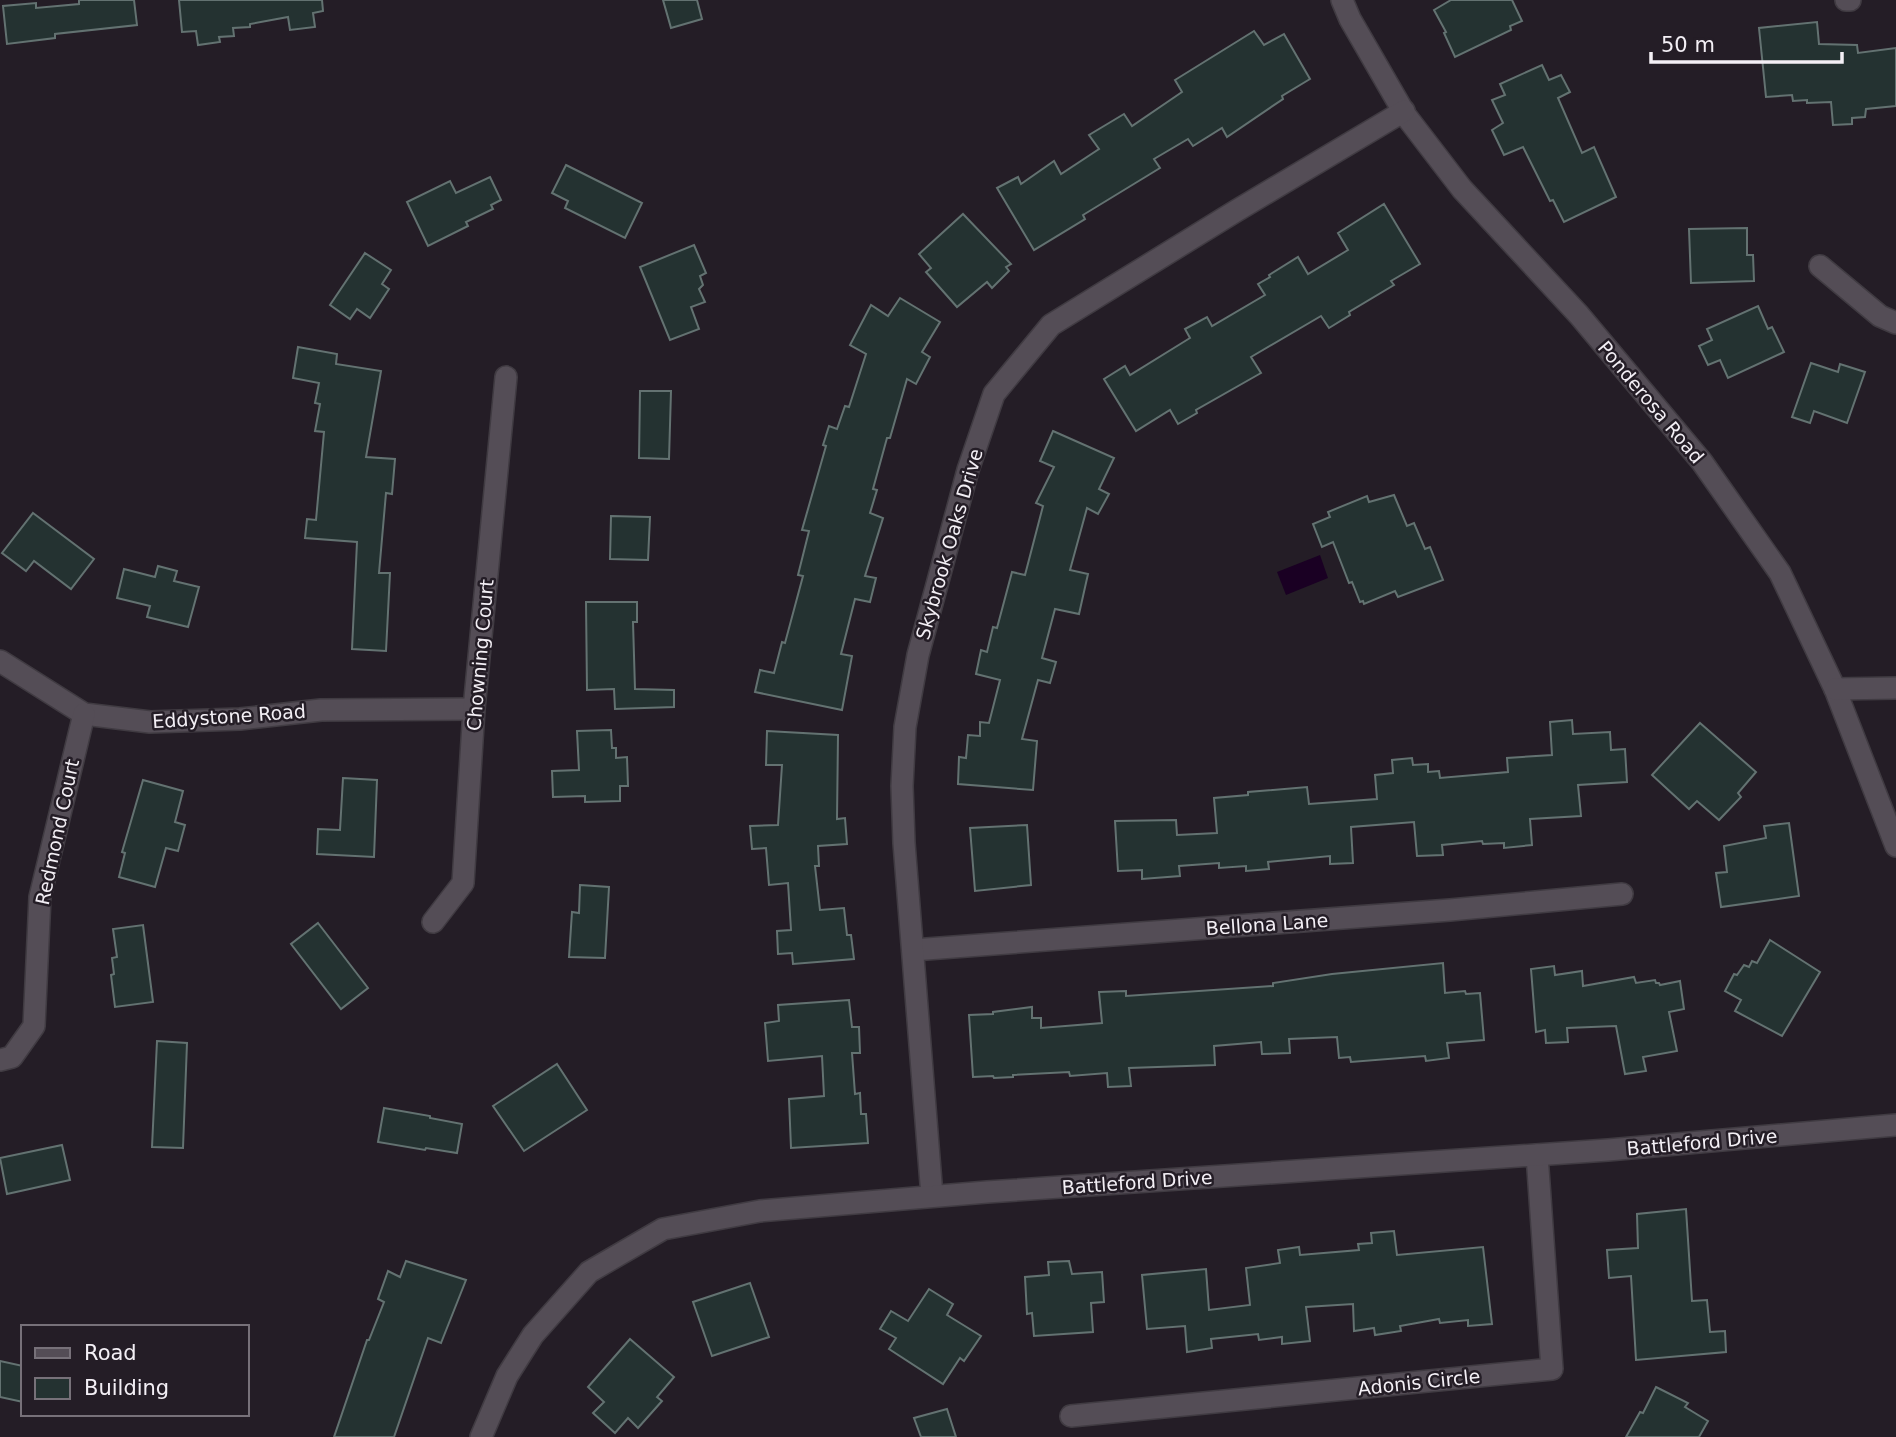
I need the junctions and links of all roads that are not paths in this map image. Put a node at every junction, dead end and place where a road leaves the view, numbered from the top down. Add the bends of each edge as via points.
1 (1342, 0) edge
2 (1404, 111) junction
3 (1820, 266) dead end
4 (1896, 323) edge
5 (506, 377) dead end
6 (0, 661) edge
7 (1896, 688) edge
8 (1835, 689) junction
9 (474, 709) junction
10 (84, 714) junction
11 (1896, 846) edge
12 (1622, 894) dead end
13 (433, 922) dead end
14 (913, 950) junction
15 (0, 1060) edge
16 (1896, 1125) edge
17 (1537, 1155) junction
18 (932, 1196) junction
19 (1071, 1416) dead end
20 (481, 1437) edge

1 - 2 street, Ponderosa Road
2 - 8 street, Ponderosa Road via 1462,189 1579,315 1702,462 1780,573
2 - 14 street, Skybrook Oaks Drive via 1051,326 994,394 921,642 905,727 904,842
3 - 4 street via 1880,316
5 - 9 street, Chowning Court
6 - 10 street, Eddystone Road
7 - 8 street
8 - 11 street, Ponderosa Road
9 - 10 street, Eddystone Road via 321,710 150,722
9 - 13 street, Chowning Court via 463,883
10 - 15 street, Redmond Court via 40,897 34,1026 12,1057
12 - 14 street, Bellona Lane
14 - 18 street, Skybrook Oaks Drive
16 - 17 street, Battleford Drive
17 - 18 street, Battleford Drive
17 - 19 street, Adonis Circle via 1552,1369
18 - 20 street, Battleford Drive via 760,1211 663,1228 589,1272 533,1335 507,1376

